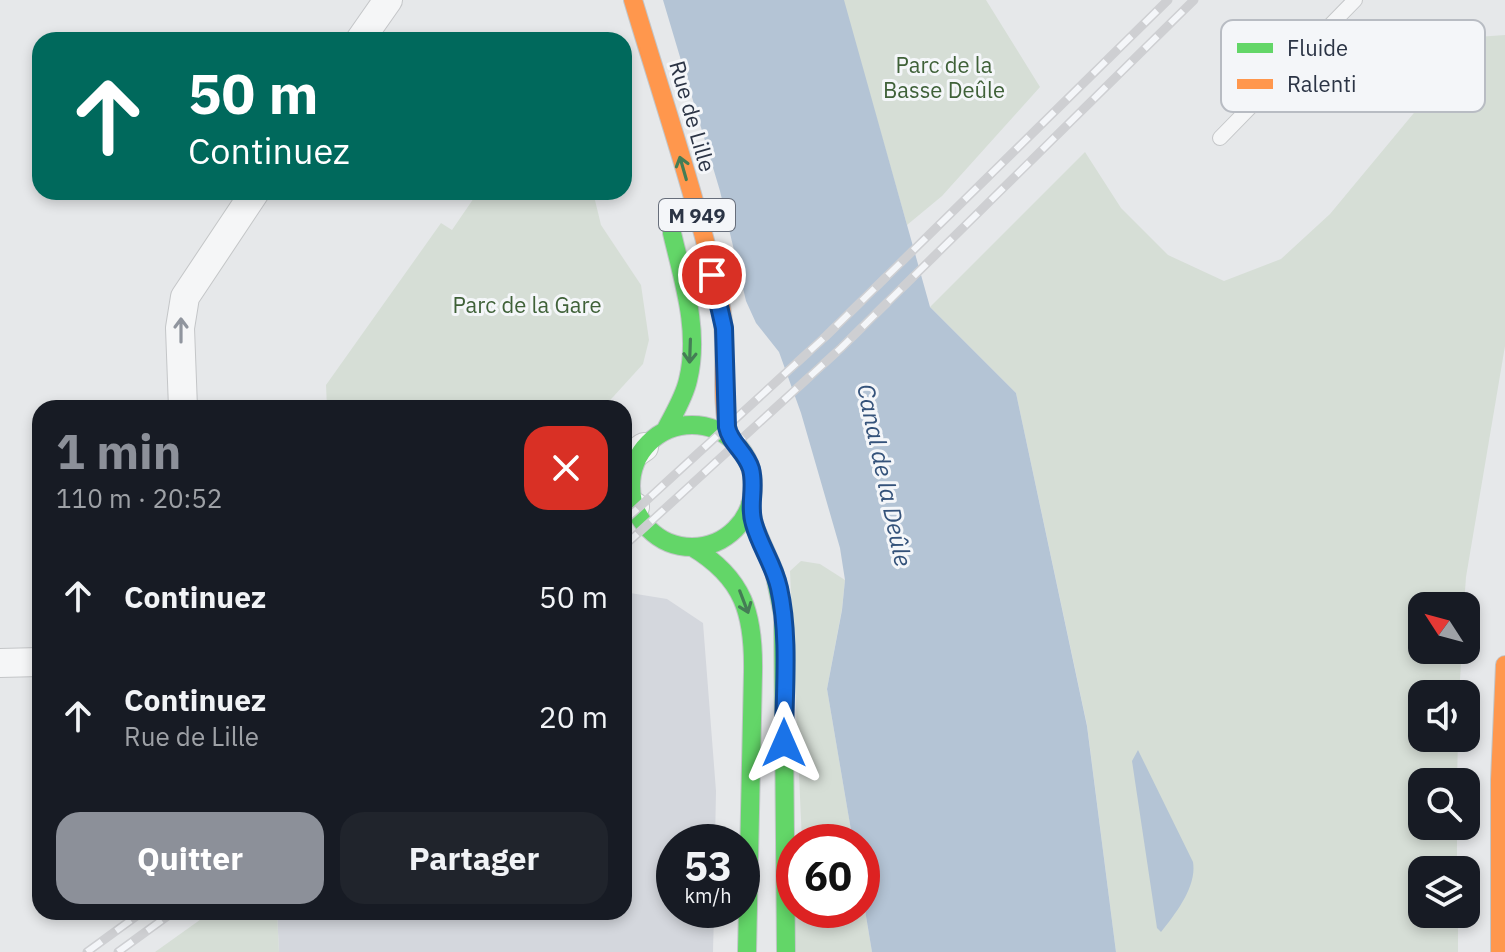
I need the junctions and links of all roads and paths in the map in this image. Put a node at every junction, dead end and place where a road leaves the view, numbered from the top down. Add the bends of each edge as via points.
1 (388, 0) edge
2 (633, 0) edge
3 (1355, 0) edge
4 (1335, 20) edge
5 (366, 32) edge
6 (1245, 112) edge
7 (1220, 138) dead end
8 (250, 200) edge
9 (668, 215) dead end
10 (183, 400) edge
11 (729, 436) junction
12 (644, 446) edge
13 (632, 480) edge
14 (750, 504) junction
15 (632, 509) edge
16 (692, 547) junction
17 (32, 662) edge
18 (0, 663) edge
19 (1505, 665) edge
20 (747, 952) edge
21 (786, 952) edge
22 (1500, 952) edge

1 - 5 street
11 -> 2 main road, Rue de Lille / M 949 via 720,303
3 - 4 lane
6 - 7 lane
10 -> 8 street via 180,328 185,297
9 -> 12 main road, M 949 via 687,306 691,358 688,380
11 - 12 main road via 714,428 680,425
11 - 14 main road via 750,467
12 - 13 main road
14 - 16 main road via 732,532
14 - 21 main road via 783,615
15 - 16 main road via 654,534
16 -> 20 main road via 731,578 750,621
17 - 18 street
19 - 22 main road

